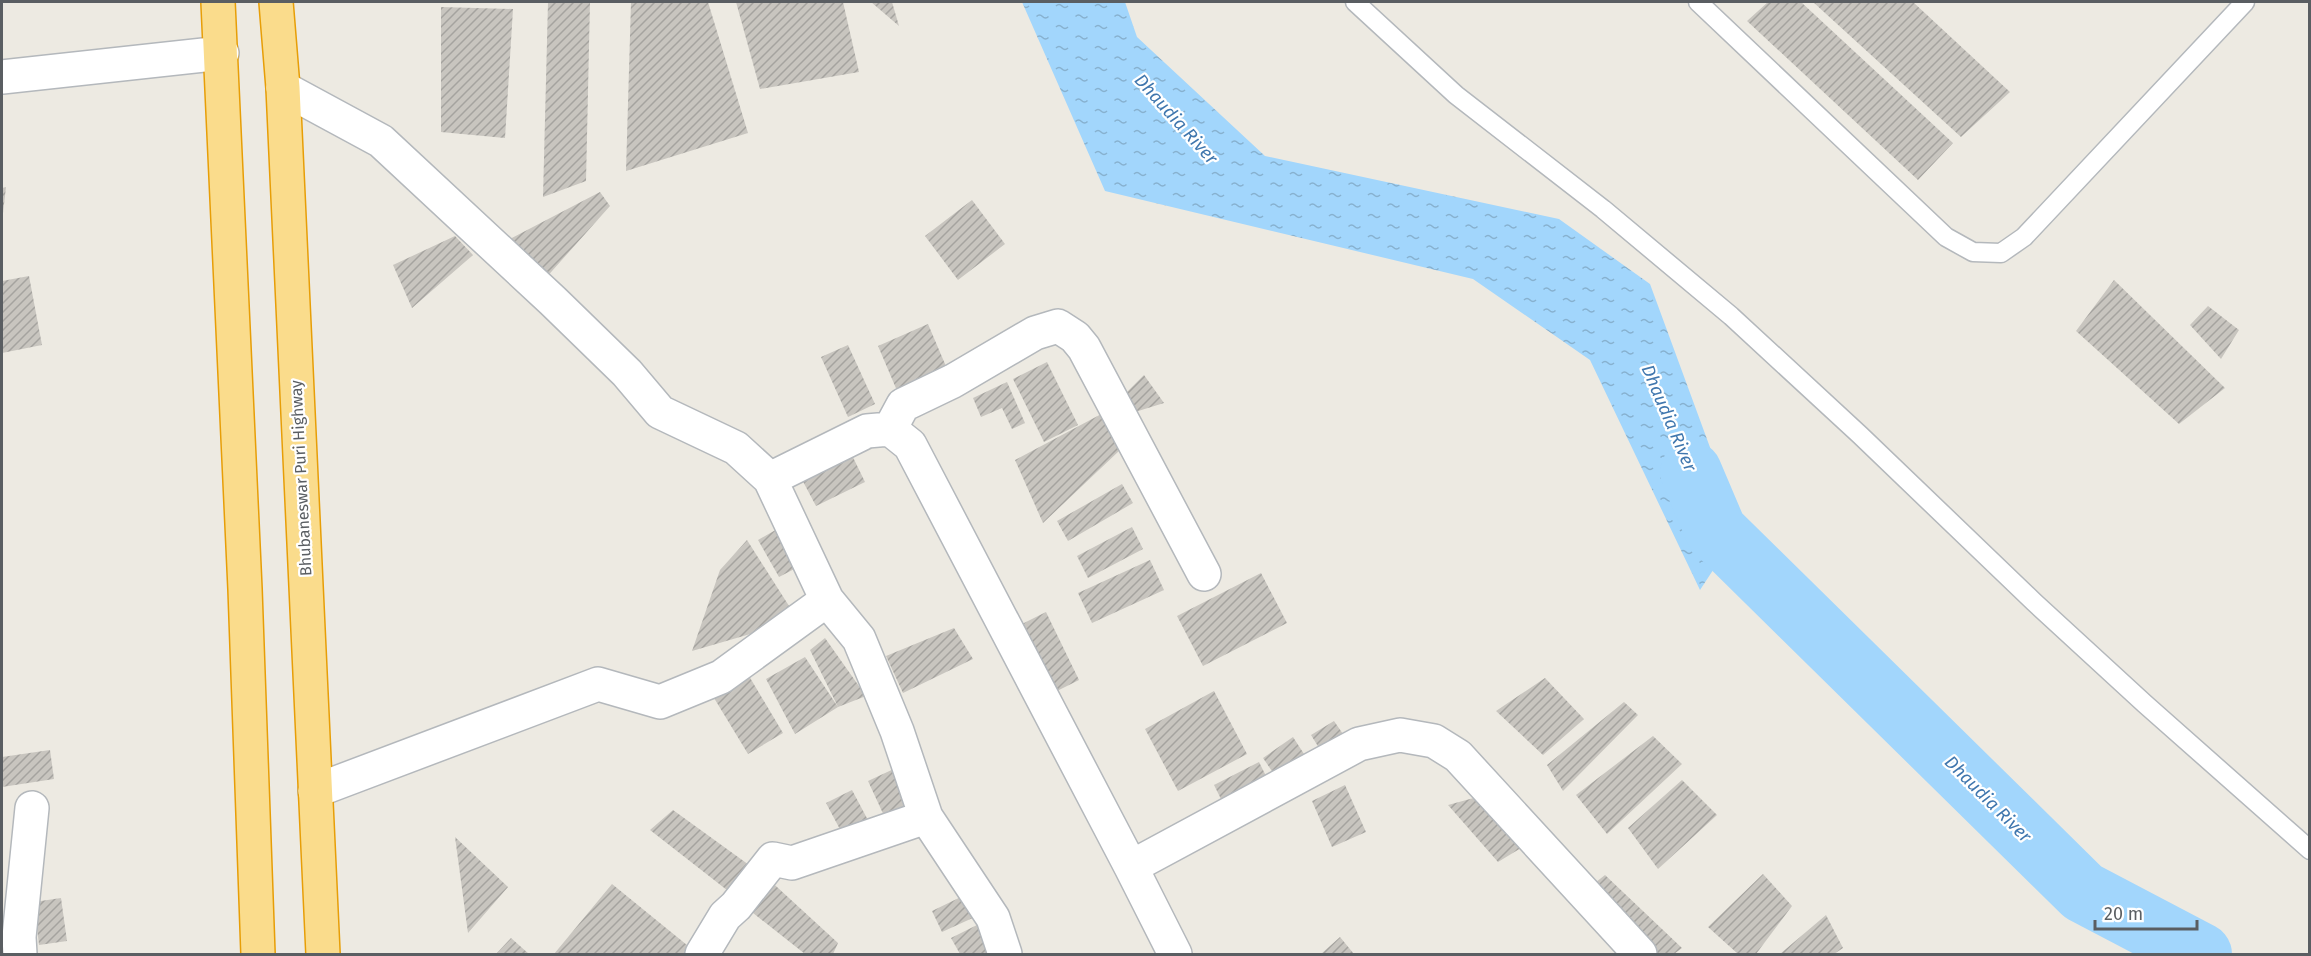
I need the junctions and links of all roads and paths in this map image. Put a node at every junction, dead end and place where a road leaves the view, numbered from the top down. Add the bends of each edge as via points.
1 (218, 2) edge
2 (276, 2) edge
3 (1355, 2) edge
4 (1698, 2) edge
5 (2245, 2) edge
6 (222, 53) junction
7 (2, 77) edge
8 (283, 88) junction
9 (890, 429) junction
10 (770, 480) junction
11 (1204, 574) dead end
12 (827, 600) junction
13 (315, 790) junction
14 (32, 808) dead end
15 (926, 817) junction
16 (2310, 850) edge
17 (1131, 867) junction
18 (20, 954) edge
19 (258, 954) edge
20 (323, 954) edge
21 (702, 954) edge
22 (1005, 954) edge
23 (1175, 954) edge
24 (1640, 954) edge

1 - 6 highway
2 - 8 highway, Bhubaneswar Puri Highway
3 - 16 lane via 1456,94 1731,316 2034,602
4 - 5 lane via 1946,237 1973,252 2001,253 2024,237
6 - 7 street
6 - 19 highway
8 - 10 street via 381,141 553,300 627,373 660,412 736,448
8 - 13 highway, Bhubaneswar Puri Highway
9 - 10 street via 867,431
9 - 11 street via 903,405 1035,333 1058,326 1084,348
9 - 17 street via 910,445
10 - 12 street
12 - 13 street via 721,677 660,702 598,684
12 - 15 street via 859,639 897,731
13 - 20 highway, Bhubaneswar Puri Highway
14 - 18 street
15 - 21 street via 792,863 773,859 725,916
15 - 22 street via 993,918
17 - 23 street
17 - 24 street via 1352,747 1400,735 1434,741 1458,756

